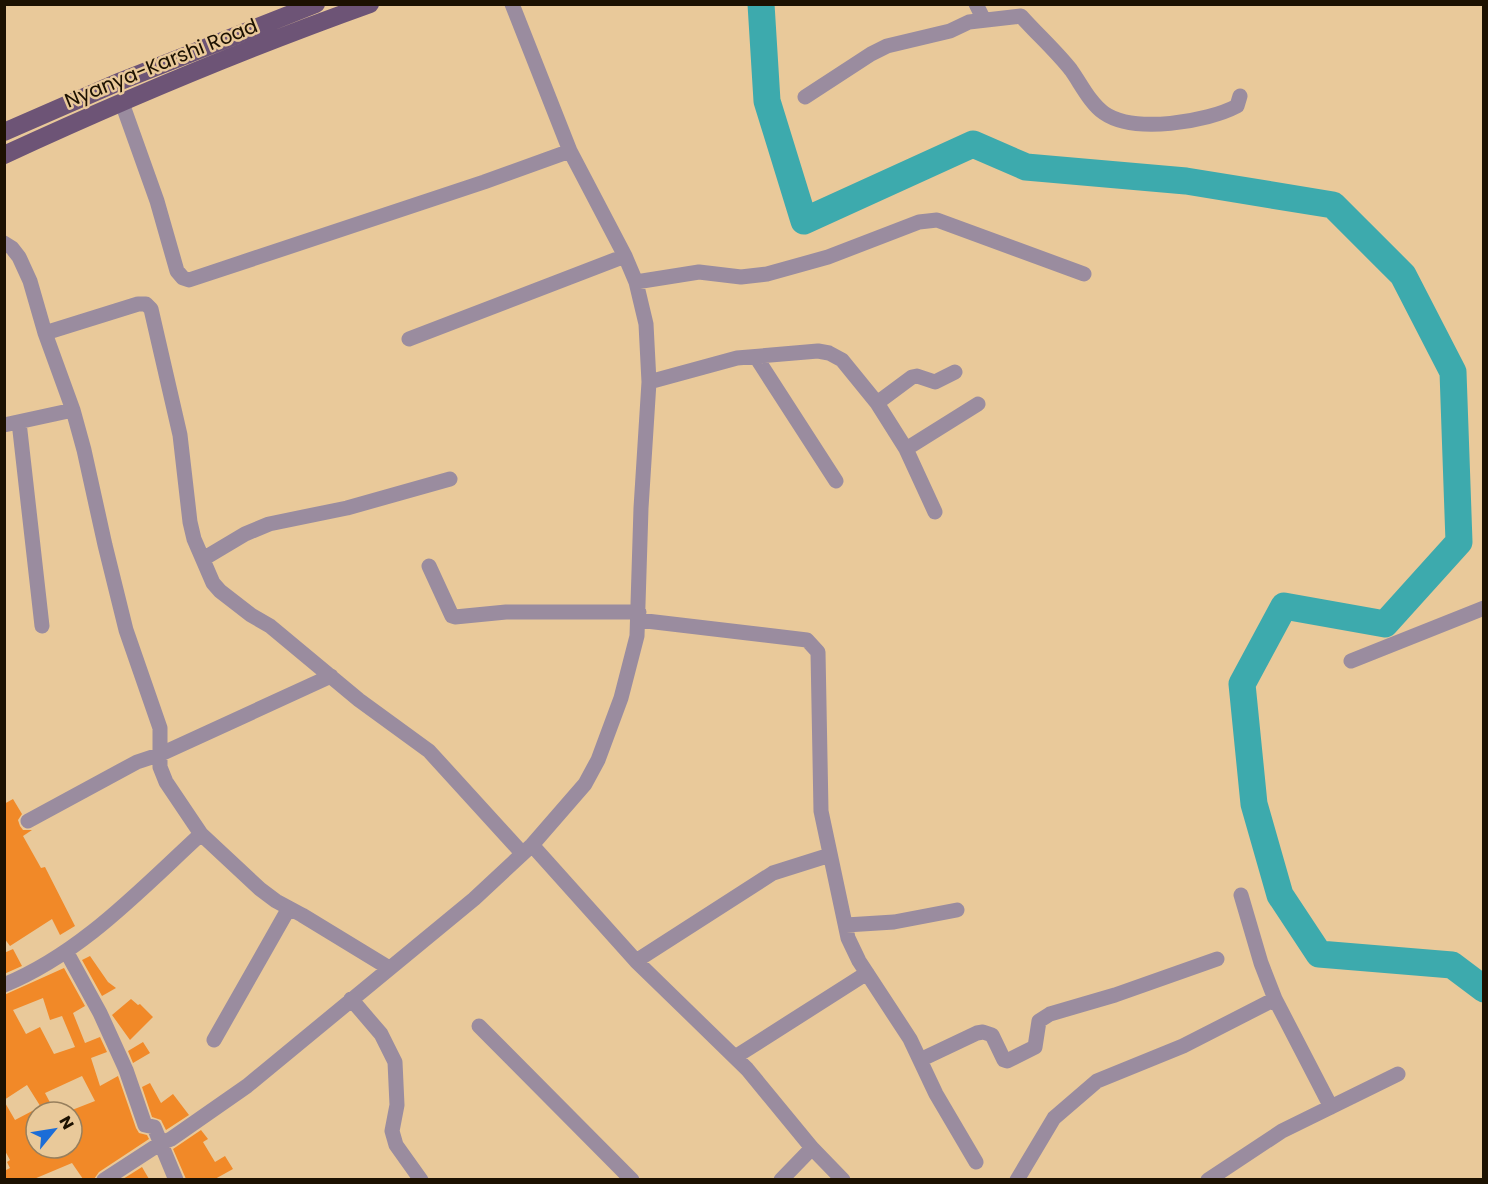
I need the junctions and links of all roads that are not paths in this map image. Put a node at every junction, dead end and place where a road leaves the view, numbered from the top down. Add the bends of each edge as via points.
1 (316, 4) edge
2 (370, 4) edge
3 (512, 4) edge
4 (976, 4) edge
5 (984, 20) junction
6 (1240, 96) dead end
7 (805, 97) dead end
8 (122, 103) junction
9 (4, 132) edge
10 (570, 151) junction
11 (4, 155) edge
12 (4, 243) edge
13 (626, 256) junction
14 (1084, 274) dead end
15 (636, 282) junction
16 (45, 333) junction
17 (409, 339) dead end
18 (756, 357) junction
19 (955, 372) dead end
20 (649, 382) junction
21 (877, 403) junction
22 (978, 404) dead end
23 (73, 410) junction
24 (12, 424) edge
25 (906, 449) junction
26 (450, 479) dead end
27 (836, 481) dead end
28 (935, 512) dead end
29 (203, 559) junction
30 (429, 566) dead end
31 (1484, 608) edge
32 (639, 616) junction
33 (42, 626) dead end
34 (1351, 661) dead end
35 (331, 676) junction
36 (161, 754) junction
37 (28, 821) dead end
38 (201, 834) junction
39 (527, 849) junction
40 (830, 855) junction
41 (1240, 895) dead end
42 (289, 908) junction
43 (957, 910) dead end
44 (846, 925) junction
45 (66, 951) junction
46 (1217, 959) dead end
47 (636, 962) junction
48 (389, 968) junction
49 (867, 973) junction
50 (4, 985) edge
51 (351, 999) junction
52 (1275, 999) junction
53 (479, 1026) dead end
54 (214, 1040) dead end
55 (735, 1057) junction
56 (920, 1060) junction
57 (1398, 1074) dead end
58 (1331, 1107) junction
59 (161, 1143) junction
60 (812, 1148) junction
61 (976, 1162) dead end
62 (104, 1179) edge
63 (176, 1179) edge
64 (421, 1179) edge
65 (632, 1179) edge
66 (781, 1179) edge
67 (843, 1179) edge
68 (1017, 1179) edge
69 (1208, 1179) edge

1 - 9 main road, Nyanya-Karshi Road
2 - 8 main road, Nyanya-Karshi Road
3 - 10 street
4 - 5 street
5 - 6 street via 1021,16 1070,69 1096,106 1115,119 1138,124 1188,121 1227,112 1237,106
5 - 7 street via 887,46
8 - 10 street via 177,271 189,280
8 - 11 main road, Nyanya-Karshi Road
10 - 13 street
12 - 16 street via 19,257 30,281
13 - 15 street
13 - 17 street
14 - 15 street via 937,220 919,222 828,257 767,274 741,277 699,272
15 - 20 street via 645,324
16 - 23 street
16 - 29 street via 138,304 151,309 180,435 190,522
18 - 20 street via 737,358
18 - 21 street via 829,353 842,360
18 - 27 street
19 - 21 street via 935,382 912,377
20 - 32 street
21 - 25 street
22 - 25 street
23 - 24 street
23 - 36 street via 126,630 160,728
24 - 33 street
25 - 28 street
26 - 29 street via 347,508 269,524
29 - 35 street via 220,591
30 - 32 street via 454,617 506,612
31 - 34 street
32 - 39 street via 638,636 621,698 598,760 585,784
32 - 40 street via 807,640 814,645 818,652 821,811
35 - 36 street
35 - 39 street via 429,751
36 - 37 street via 137,762
36 - 38 street via 160,767 166,782
38 - 42 street via 260,889
38 - 45 street via 131,901
39 - 47 street
39 - 48 street via 474,899
40 - 44 street
40 - 47 street via 773,873
41 - 52 street
42 - 48 street
42 - 54 street
43 - 44 street via 894,922
44 - 49 street via 848,938
45 - 50 street
45 - 59 street via 126,1070 145,1125 154,1127
46 - 56 street via 1050,1014 1036,1027 1035,1047 1007,1061 992,1035 983,1032
47 - 55 street
48 - 51 street
49 - 55 street
49 - 56 street
51 - 59 street via 247,1086
51 - 64 street via 381,1034 395,1062 397,1105 392,1131 396,1145
52 - 58 street
52 - 68 street via 1183,1046 1097,1081 1053,1118
53 - 65 street
55 - 60 street
56 - 61 street
57 - 58 street
58 - 69 street via 1282,1131
59 - 62 street
59 - 63 street
60 - 66 street
60 - 67 street

